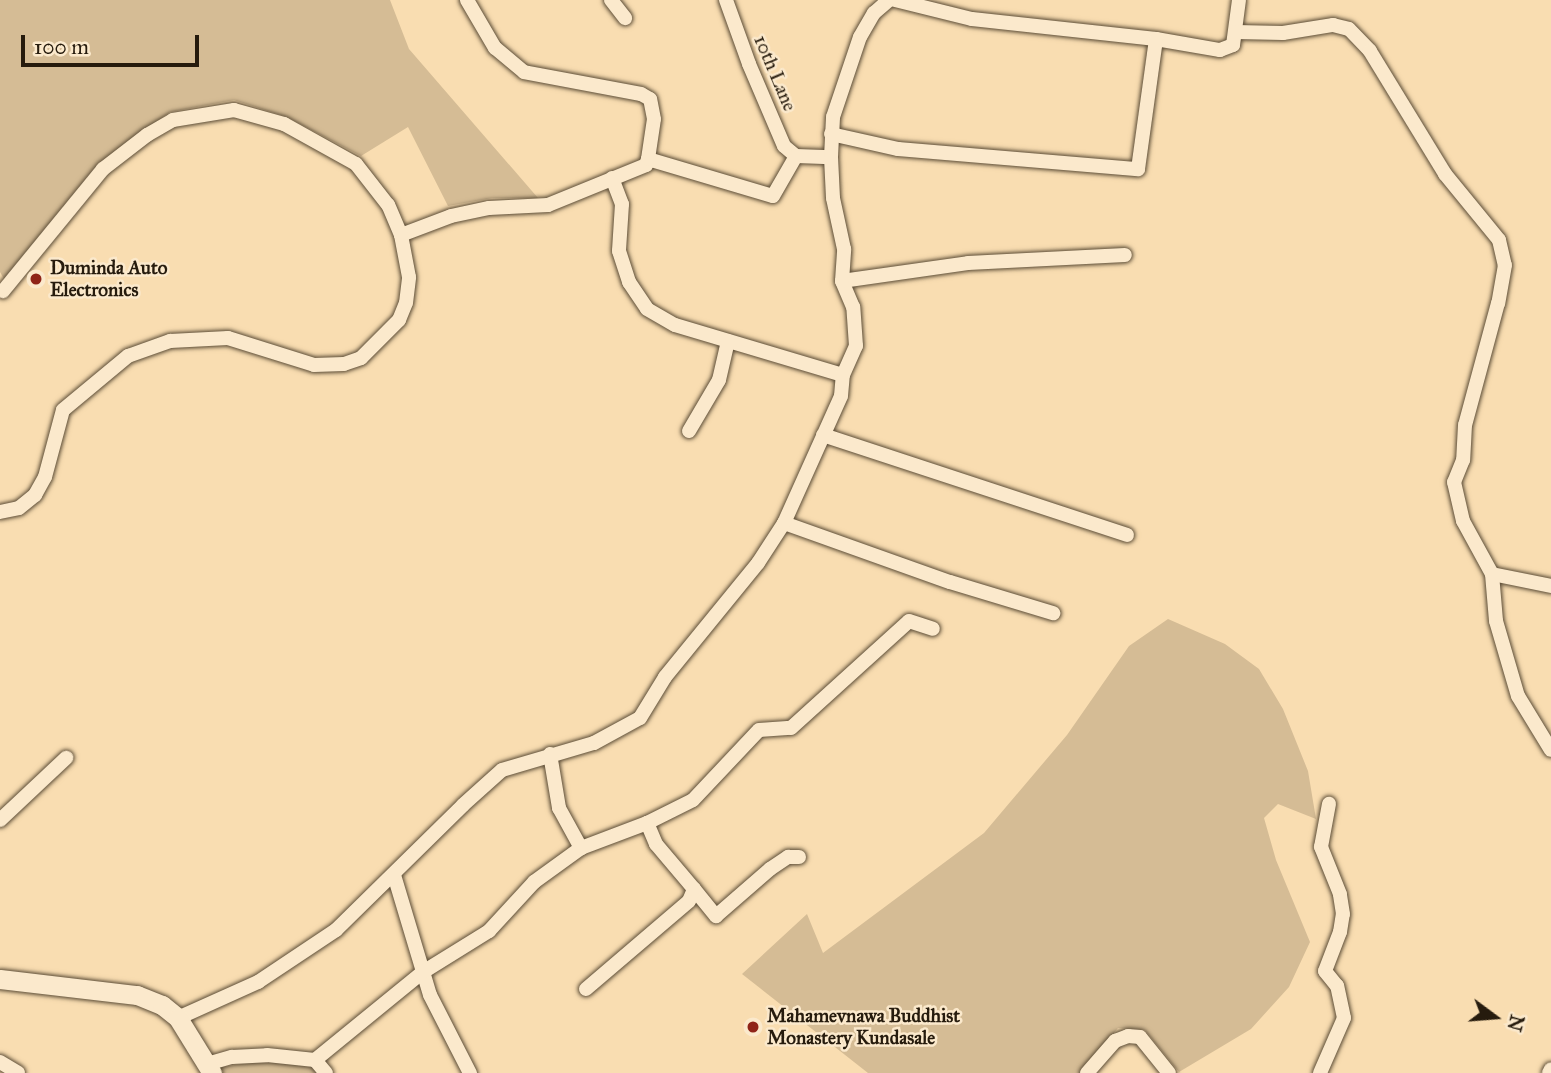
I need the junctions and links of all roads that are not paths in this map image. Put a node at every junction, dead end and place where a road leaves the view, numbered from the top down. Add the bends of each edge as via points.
1 (467, 0) edge
2 (611, 0) edge
3 (726, 0) edge
4 (889, 0) edge
5 (895, 0) edge
6 (1239, 0) edge
7 (625, 19) dead end
8 (1236, 32) junction
9 (1156, 39) junction
10 (831, 134) junction
11 (796, 156) junction
12 (831, 157) junction
13 (648, 159) junction
14 (612, 178) junction
15 (401, 235) junction
16 (1125, 255) dead end
17 (842, 281) junction
18 (1, 293) edge
19 (727, 341) junction
20 (844, 375) junction
21 (689, 431) dead end
22 (823, 435) junction
23 (0, 512) edge
24 (784, 523) junction
25 (1127, 536) dead end
26 (1492, 574) junction
27 (1551, 586) edge
28 (1054, 613) dead end
29 (933, 629) dead end
30 (1551, 750) edge
31 (550, 754) junction
32 (66, 758) dead end
33 (1329, 804) dead end
34 (0, 820) edge
35 (647, 823) junction
36 (581, 848) junction
37 (799, 857) dead end
38 (394, 875) junction
39 (694, 889) junction
40 (424, 972) junction
41 (0, 979) edge
42 (586, 989) dead end
43 (178, 1018) junction
44 (315, 1060) junction
45 (0, 1062) edge
46 (209, 1069) edge
47 (18, 1073) edge
48 (326, 1073) edge
49 (470, 1073) edge
50 (1087, 1073) edge
51 (1168, 1073) edge
52 (1320, 1073) edge

1 - 13 street via 495,48 524,72 641,93 650,99 654,119
2 - 7 street
3 - 11 street, 10th Lane via 784,146
4 - 10 street via 874,13 860,37
5 - 9 street via 972,19
6 - 8 street
8 - 9 street via 1233,45 1220,50
8 - 26 street via 1283,33 1333,25 1349,29 1370,51 1445,174 1499,240 1505,265 1498,303 1454,482 1463,521
9 - 10 street via 1138,170 898,149
10 - 12 street
11 - 12 street
11 - 13 street via 773,197
12 - 17 street via 833,198 844,249
13 - 14 street via 646,165
14 - 15 street via 548,205 489,208
14 - 19 street via 622,204 619,251 629,282 647,309 675,325
15 - 18 street via 388,205 356,164 284,124 234,110 173,120 146,135 103,169
15 - 23 street via 409,276 405,303 386,337 361,358 345,364 314,365 228,338 170,341 128,356 63,410 46,477 35,495 19,508
16 - 17 street via 968,263
17 - 20 street via 853,307 856,346
19 - 20 street
19 - 21 street via 719,380
20 - 22 street via 841,396
22 - 24 street
22 - 25 street
24 - 28 street
24 - 31 street via 758,563 665,677 640,718 594,743
26 - 27 street
26 - 30 street via 1496,621 1518,696
29 - 35 street via 909,621 791,728 759,730 693,800
31 - 36 street via 559,808
31 - 38 street via 502,771
32 - 34 street
33 - 52 street via 1321,847 1343,914 1325,971 1337,986 1344,1018
35 - 36 street
35 - 39 street via 656,844
36 - 40 street via 534,882 489,931
37 - 39 street via 770,869 716,916
38 - 40 street
38 - 43 street via 336,930 258,982
39 - 42 street via 689,901
40 - 44 street
40 - 49 street via 430,995
41 - 43 street via 137,995 162,1005
43 - 46 street
44 - 46 street via 232,1057
44 - 48 street
45 - 47 street
50 - 51 street via 1115,1041 1128,1036 1140,1037

